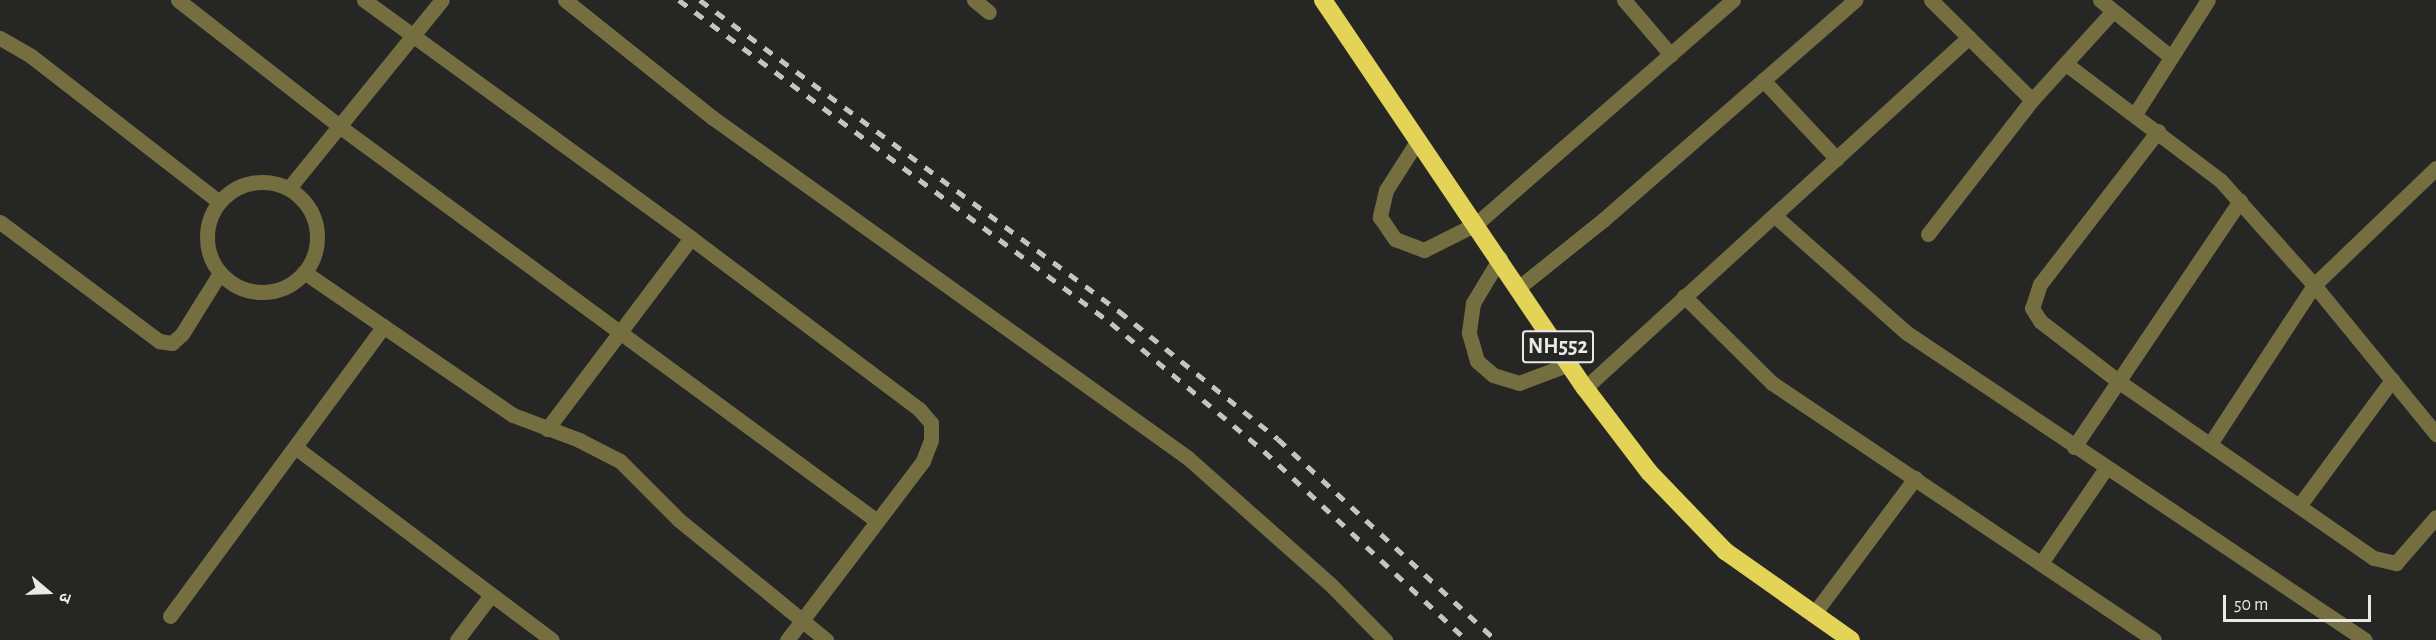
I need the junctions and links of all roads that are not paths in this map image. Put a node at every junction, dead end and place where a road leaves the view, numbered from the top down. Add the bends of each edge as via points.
1 (178, 0) edge
2 (364, 0) edge
3 (442, 0) edge
4 (566, 0) edge
5 (974, 0) edge
6 (1323, 0) edge
7 (1624, 0) edge
8 (1733, 0) edge
9 (1855, 0) edge
10 (1931, 0) edge
11 (2100, 0) edge
12 (2208, 0) edge
13 (989, 12) dead end
14 (2112, 12) junction
15 (412, 37) junction
16 (1969, 37) junction
17 (0, 38) edge
18 (1671, 55) junction
19 (2171, 57) junction
20 (2066, 64) junction
21 (1763, 80) junction
22 (2032, 100) junction
23 (2134, 114) junction
24 (339, 126) junction
25 (2158, 131) junction
26 (1418, 140) junction
27 (1837, 159) junction
28 (2436, 168) edge
29 (289, 188) junction
30 (2240, 201) junction
31 (219, 202) junction
32 (1775, 216) junction
33 (0, 222) edge
34 (1476, 224) junction
35 (1928, 234) dead end
36 (691, 238) junction
37 (1500, 258) junction
38 (304, 272) junction
39 (220, 273) junction
40 (2314, 285) junction
41 (1518, 288) junction
42 (1684, 296) junction
43 (384, 326) junction
44 (622, 333) junction
45 (1569, 364) junction
46 (2392, 380) junction
47 (2118, 381) junction
48 (1585, 388) junction
49 (547, 429) junction
50 (2436, 434) edge
51 (2210, 444) junction
52 (295, 447) junction
53 (2074, 447) junction
54 (2106, 468) junction
55 (1915, 478) junction
56 (2299, 506) junction
57 (2436, 517) edge
58 (877, 521) junction
59 (2040, 563) junction
60 (491, 595) junction
61 (1813, 615) junction
62 (170, 616) dead end
63 (802, 620) junction
64 (1378, 638) edge
65 (457, 640) edge
66 (552, 640) edge
67 (787, 640) edge
68 (826, 640) edge
69 (1851, 640) edge
70 (2154, 640) edge
71 (2365, 640) edge

1 - 24 street
2 - 15 street
3 - 15 street
4 - 64 street via 713,118 1188,458 1332,586
5 - 13 street
6 - 26 highway, NH552
7 - 18 street
8 - 18 street
9 - 21 street
10 - 16 street
11 - 14 street
12 - 19 street
14 - 19 street
14 - 20 street
15 - 24 street
15 - 36 street
16 - 22 street
16 - 27 street
17 - 31 street via 31,56
18 - 34 street
19 - 23 street
20 - 22 street
20 - 23 street
21 - 27 street
21 - 41 street
22 - 35 street
23 - 25 street
24 - 29 street
24 - 44 street
25 - 30 street
25 - 47 street via 2033,296 2032,308 2040,321
26 - 34 highway, NH552
26 - 34 street via 1386,190 1380,217 1395,238 1424,250
27 - 32 street
28 - 40 street
29 - 31 street via 252,183
29 - 38 street via 311,211 316,226 317,242
30 - 40 street
30 - 47 street
31 - 39 street via 207,238
32 - 42 street
32 - 53 street via 1907,333
33 - 39 street via 159,341 172,343 182,334
34 - 37 highway, NH552
36 - 44 street
36 - 58 street via 919,409 931,423 931,440 923,460
37 - 41 highway, NH552
37 - 45 street via 1473,303 1469,333 1477,361 1493,375 1519,383
38 - 39 street via 272,291 235,285
38 - 43 street
40 - 46 street
40 - 51 street
41 - 45 highway, NH552
42 - 48 street
42 - 55 street via 1772,383
43 - 49 street via 513,415
43 - 52 street
44 - 49 street
44 - 58 street
45 - 48 highway, NH552
46 - 50 street
46 - 56 street
47 - 51 street
47 - 53 street
48 - 61 highway, NH552 via 1685,515 1733,558
49 - 63 street via 579,440 633,471 679,520
51 - 56 street
52 - 60 street
52 - 62 street
53 - 54 street
54 - 59 street
54 - 71 street
55 - 59 street
55 - 61 street
56 - 57 street via 2387,564 2400,558
58 - 63 street
59 - 70 street
60 - 65 street
60 - 66 street
61 - 69 highway, NH552
63 - 67 street
63 - 68 street

